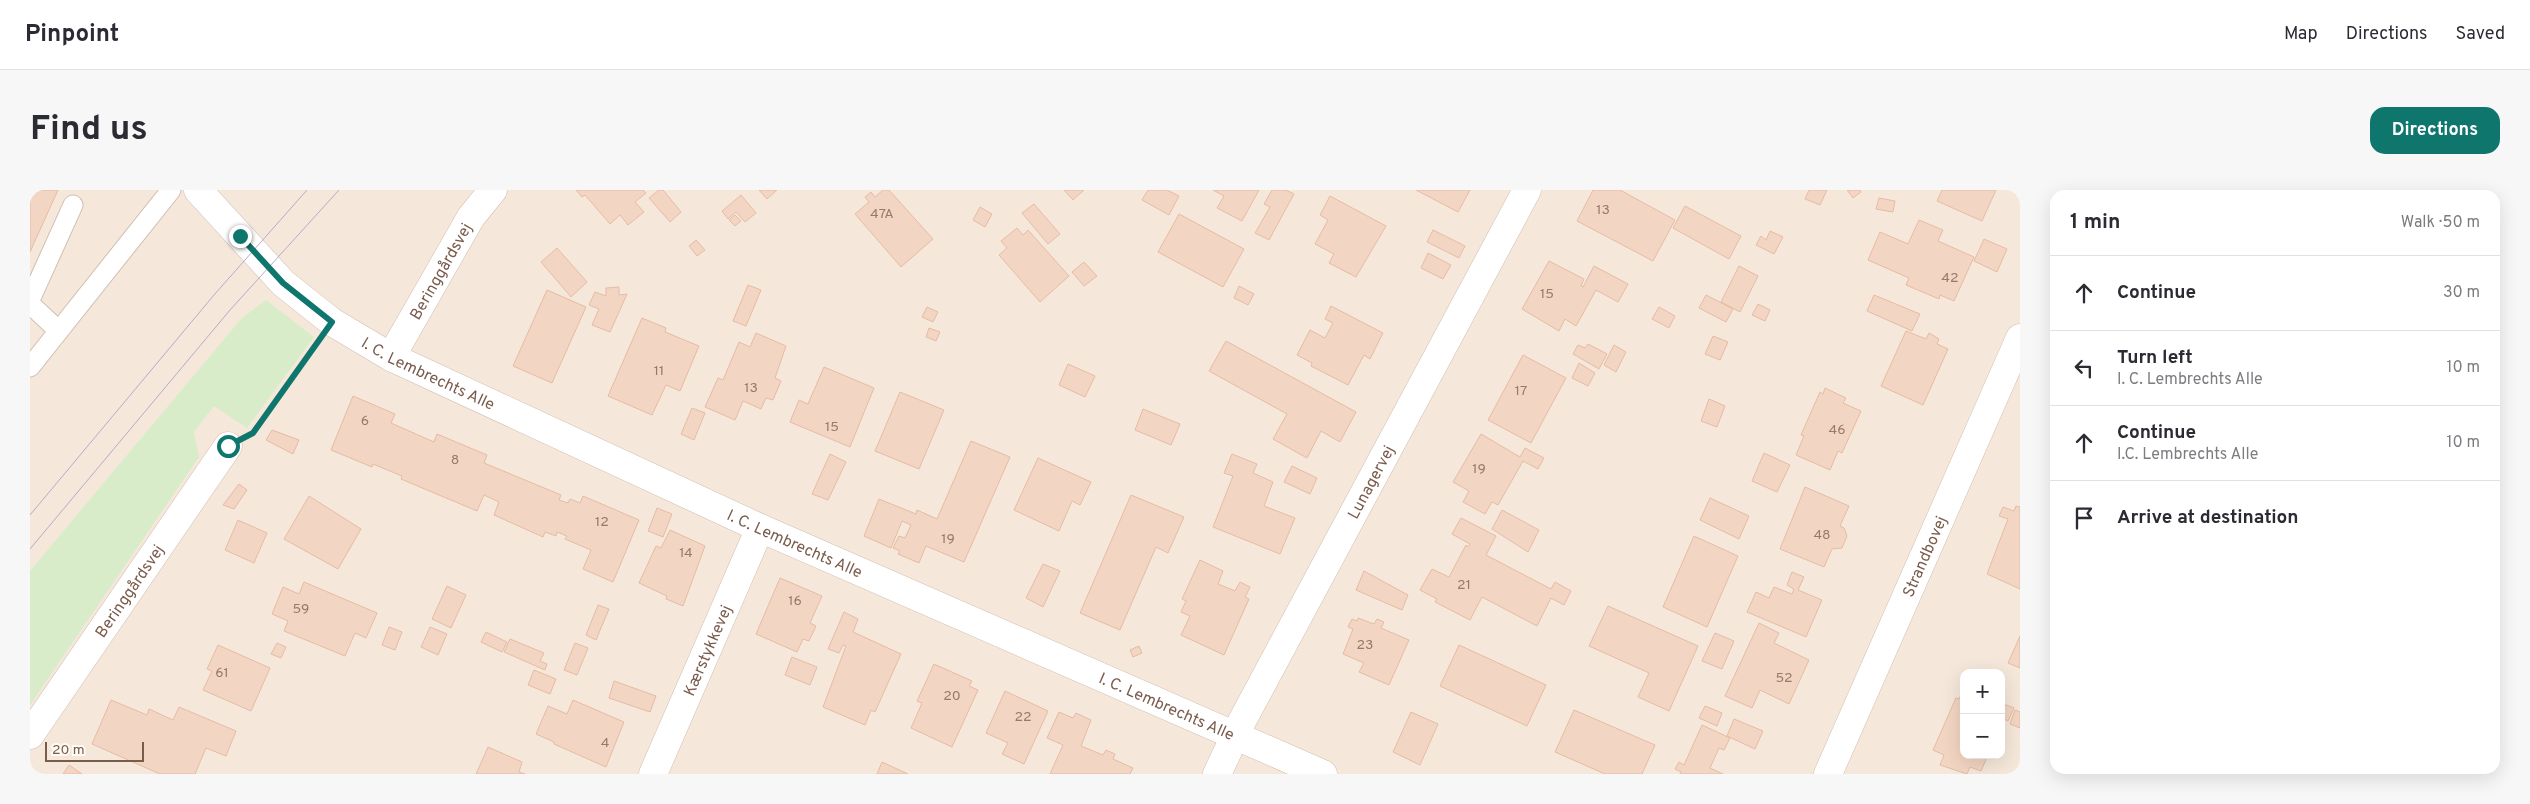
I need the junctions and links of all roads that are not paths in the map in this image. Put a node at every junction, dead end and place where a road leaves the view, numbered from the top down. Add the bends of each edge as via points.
1 (170, 190) edge
2 (198, 190) edge
3 (493, 190) edge
4 (1527, 190) edge
5 (73, 205) dead end
6 (30, 302) edge
7 (59, 331) junction
8 (2020, 338) edge
9 (391, 357) junction
10 (30, 367) edge
11 (228, 446) road end
12 (760, 528) junction
13 (30, 734) edge
14 (1234, 735) junction
15 (653, 774) edge
16 (1217, 774) edge
17 (1323, 774) edge
18 (1828, 774) edge

1 - 7 lane
2 - 9 street, I. C. Lembrechts Alle via 283,283 332,322
3 - 9 street, Beringgårdsvej via 471,217
4 - 14 street, Lunagervej
5 - 6 lane
6 - 7 lane
7 - 10 lane
8 - 18 street, Strandbovej
9 - 12 street, I. C. Lembrechts Alle
11 - 13 street, Beringgårdsvej
12 - 14 street, I. C. Lembrechts Alle
12 - 15 street, Kærstykkevej
14 - 16 street, Lunagervej
14 - 17 street, I. C. Lembrechts Alle

